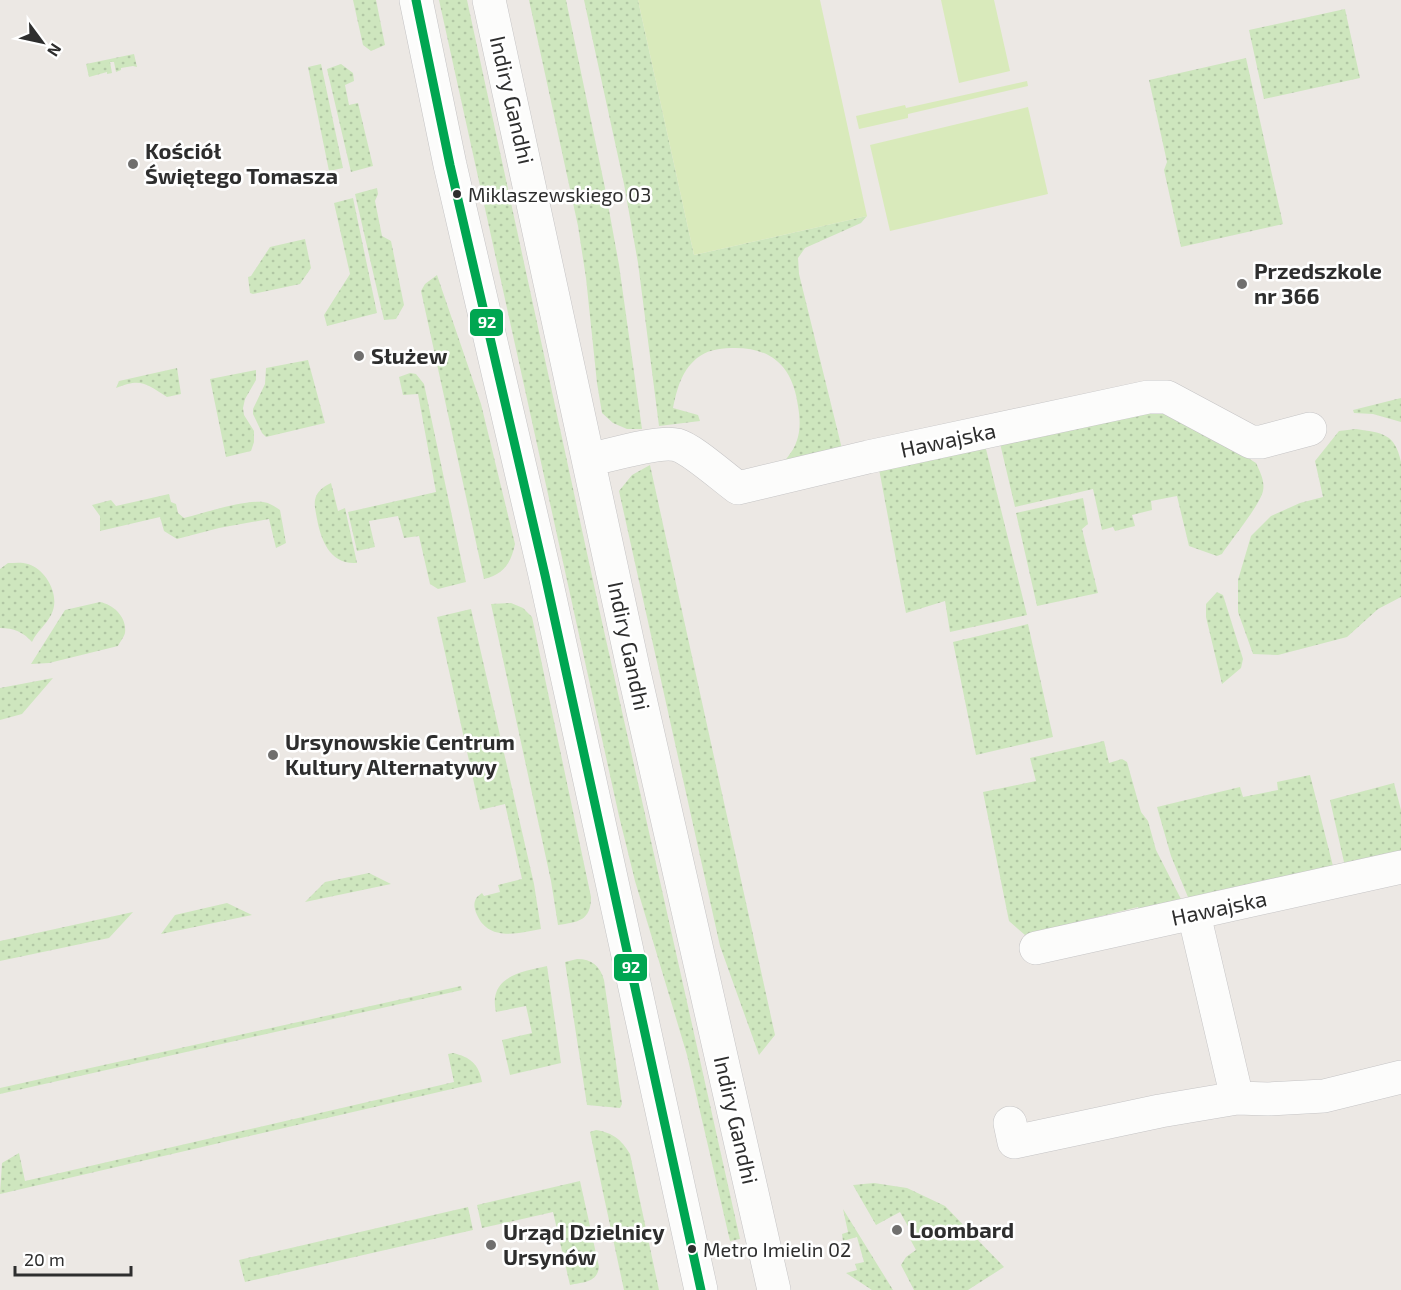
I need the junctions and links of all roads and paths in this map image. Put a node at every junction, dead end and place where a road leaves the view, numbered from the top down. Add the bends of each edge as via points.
1 (416, 0) edge
2 (489, 0) edge
3 (1310, 429) dead end
4 (589, 460) junction
5 (1401, 867) edge
6 (1194, 914) junction
7 (1036, 948) dead end
8 (1401, 1077) edge
9 (1237, 1098) junction
10 (1010, 1123) dead end
11 (701, 1290) edge
12 (774, 1290) edge

1 - 11 street
2 - 4 street, Indiry Gandhi
3 - 4 street, Hawajska via 1251,442 1167,398 1148,397 738,488 676,445
4 - 12 street, Indiry Gandhi
5 - 6 street, Hawajska
6 - 7 street, Hawajska
6 - 9 street
8 - 9 street via 1324,1096
9 - 10 street via 1014,1142

